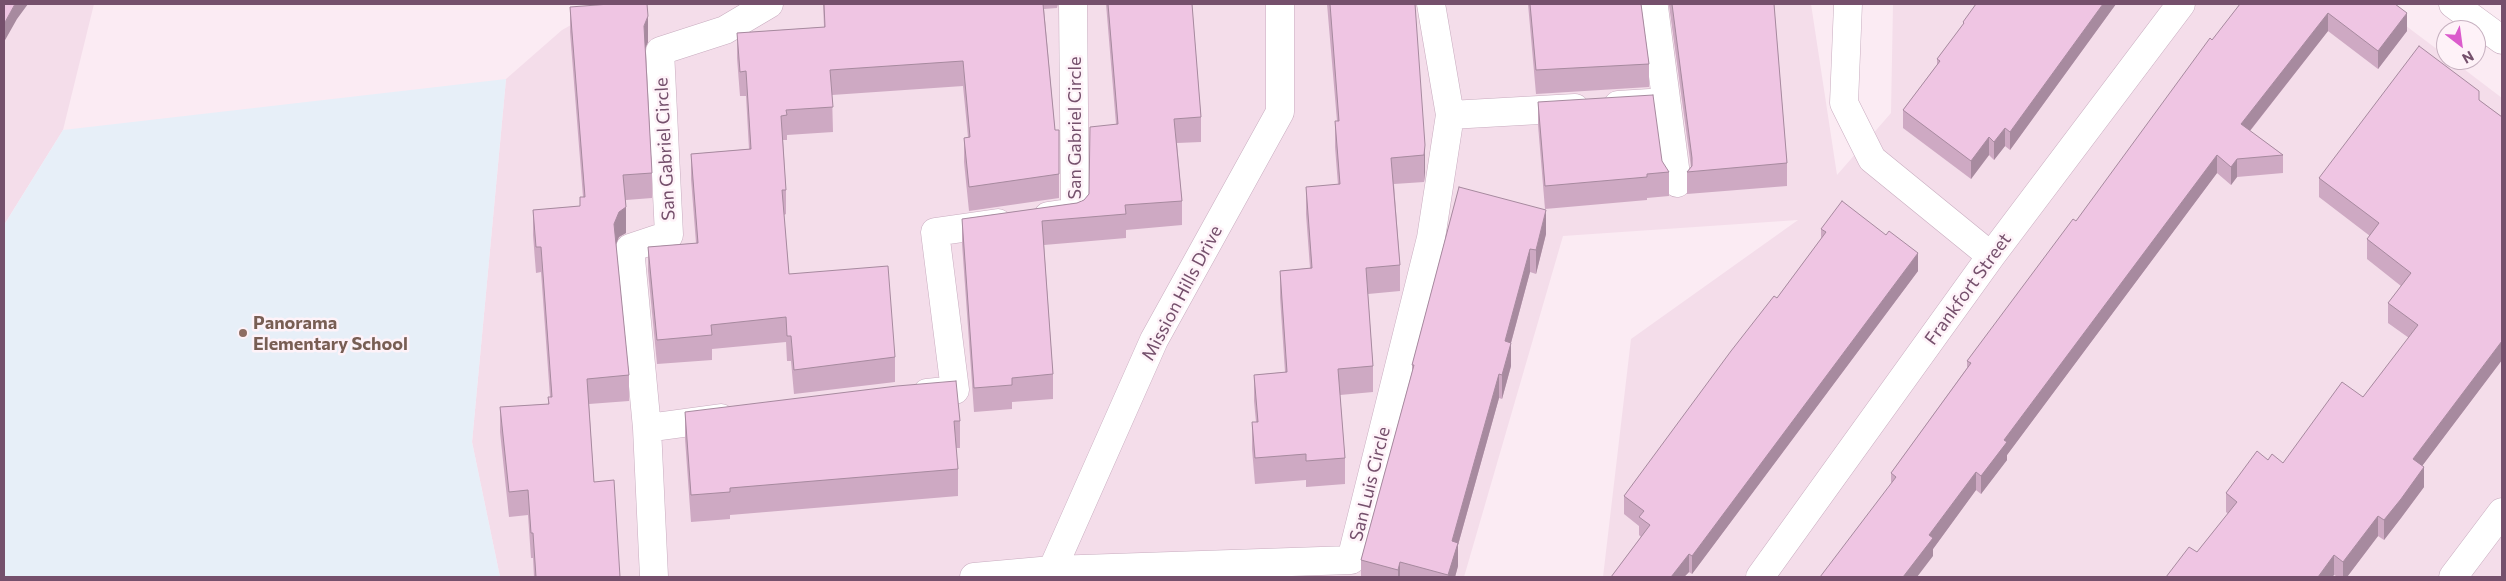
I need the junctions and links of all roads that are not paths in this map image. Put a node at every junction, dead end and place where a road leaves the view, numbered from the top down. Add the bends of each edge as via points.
1 (769, 4) edge
2 (1074, 4) edge
3 (1280, 4) edge
4 (1431, 4) edge
5 (1848, 4) edge
6 (2181, 4) edge
7 (2453, 4) edge
8 (1654, 7) dead end
9 (2502, 40) edge
10 (1666, 102) junction
11 (1450, 115) junction
12 (1677, 183) dead end
13 (1991, 256) junction
14 (906, 396) edge
15 (743, 416) edge
16 (647, 428) junction
17 (2502, 512) edge
18 (1331, 569) edge
19 (1051, 573) edge
20 (654, 577) edge
21 (974, 577) edge
22 (1760, 577) edge
23 (2453, 577) edge

1 - 16 street, San Gabriel Circle via 725,30 660,51 669,236 630,248
2 - 14 street, San Gabriel Circle via 1075,212 936,232 955,390
3 - 19 street, Mission Hills Drive via 1280,112 1154,340
4 - 11 street, San Luis Circle
5 - 13 street via 1844,103 1872,159
6 - 13 street, Frankfort Street
7 - 9 street
8 - 10 street
10 - 11 street
10 - 12 street
11 - 18 street, San Luis Circle via 1431,238 1350,560
13 - 22 street, Frankfort Street
15 - 16 street
16 - 20 street, San Gabriel Circle
17 - 23 street
18 - 19 street, San Luis Circle
19 - 21 street

